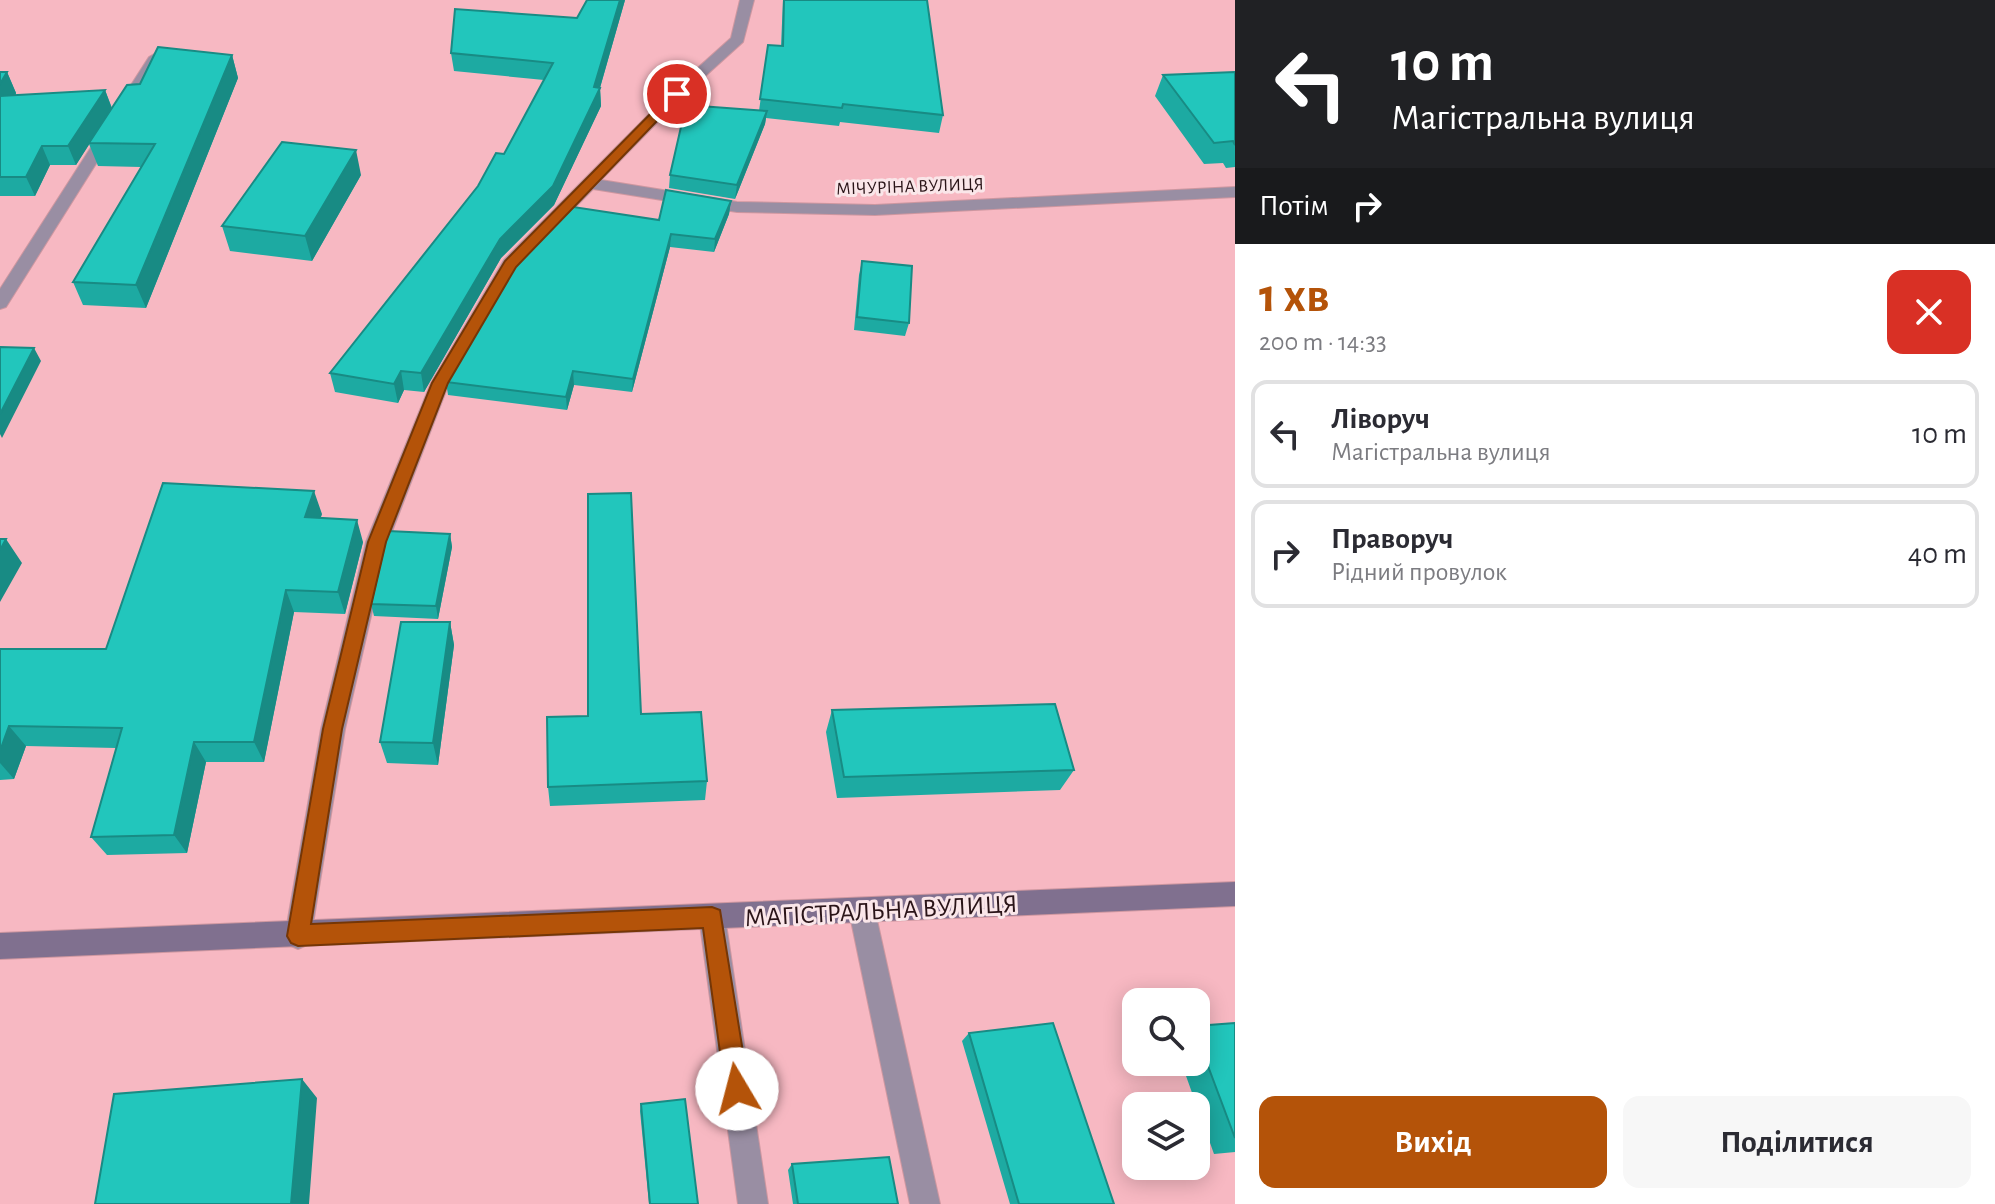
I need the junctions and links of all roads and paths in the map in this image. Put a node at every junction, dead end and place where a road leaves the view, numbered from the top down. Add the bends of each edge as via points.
1 (747, 0) edge
2 (156, 57) edge
3 (588, 183) junction
4 (1235, 192) edge
5 (0, 303) edge
6 (1235, 894) edge
7 (862, 911) junction
8 (712, 917) junction
9 (298, 936) junction
10 (0, 946) edge
11 (753, 1204) edge
12 (925, 1204) edge

1 - 3 street via 738,39
2 - 5 street
3 - 4 street, МІЧУРІНА ВУЛИЦЯ via 737,207 860,209
3 - 9 street via 510,264 440,383 377,542 333,729
6 - 7 main road, МАГІСТРАЛЬНА ВУЛИЦЯ
7 - 8 main road, МАГІСТРАЛЬНА ВУЛИЦЯ
7 - 12 street
8 - 9 main road, МАГІСТРАЛЬНА ВУЛИЦЯ
8 - 11 street
9 - 10 main road, МАГІСТРАЛЬНА ВУЛИЦЯ

